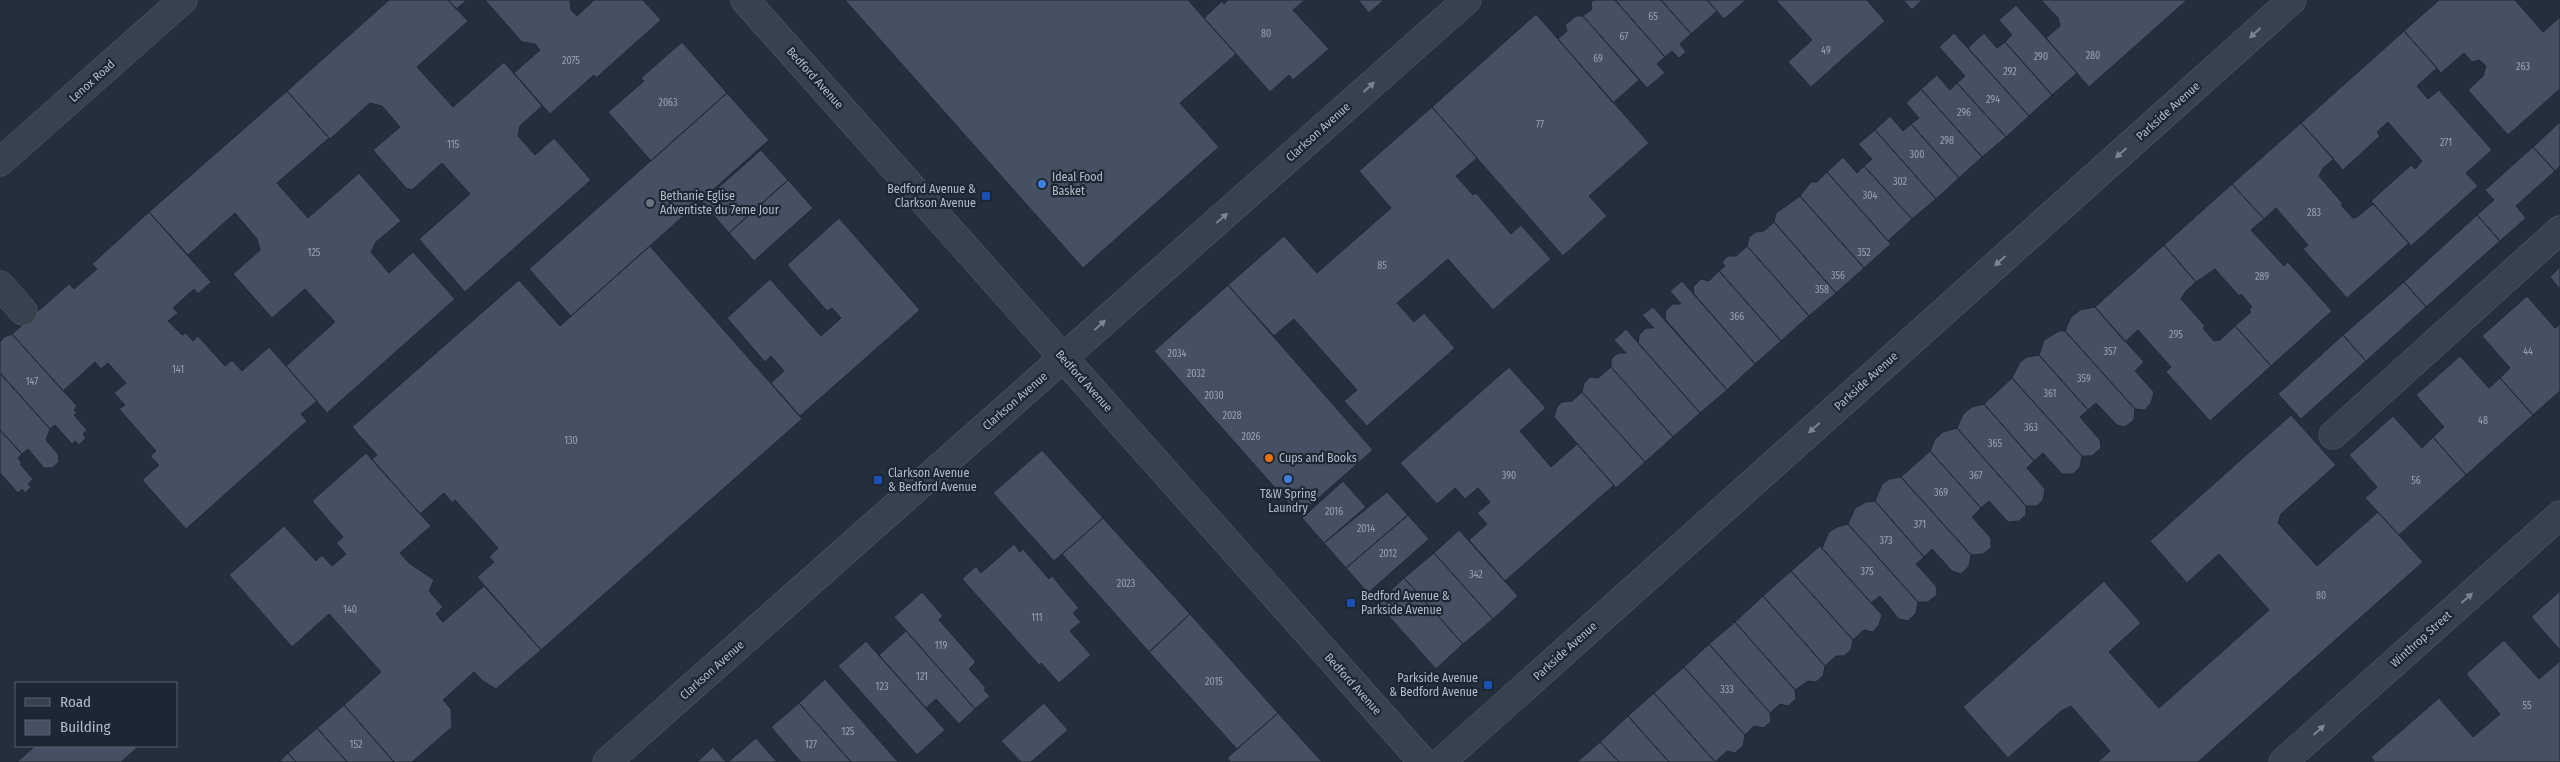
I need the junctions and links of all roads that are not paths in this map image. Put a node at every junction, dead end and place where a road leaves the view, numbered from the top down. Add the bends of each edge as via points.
1 (183, 0) edge
2 (745, 0) edge
3 (1467, 0) edge
4 (2292, 0) edge
5 (0, 162) edge
6 (2560, 230) edge
7 (0, 285) edge
8 (23, 311) dead end
9 (1064, 358) junction
10 (2333, 435) dead end
11 (2560, 515) edge
12 (607, 762) edge
13 (1423, 762) edge
14 (1441, 762) edge
15 (2283, 762) edge

1 - 5 street, Lenox Road
2 - 9 street, Bedford Avenue
9 -> 3 street, Clarkson Avenue
4 -> 14 street, Parkside Avenue
6 - 10 street
7 - 8 street
9 - 12 street, Clarkson Avenue
9 - 13 street, Bedford Avenue
15 -> 11 street, Winthrop Street

